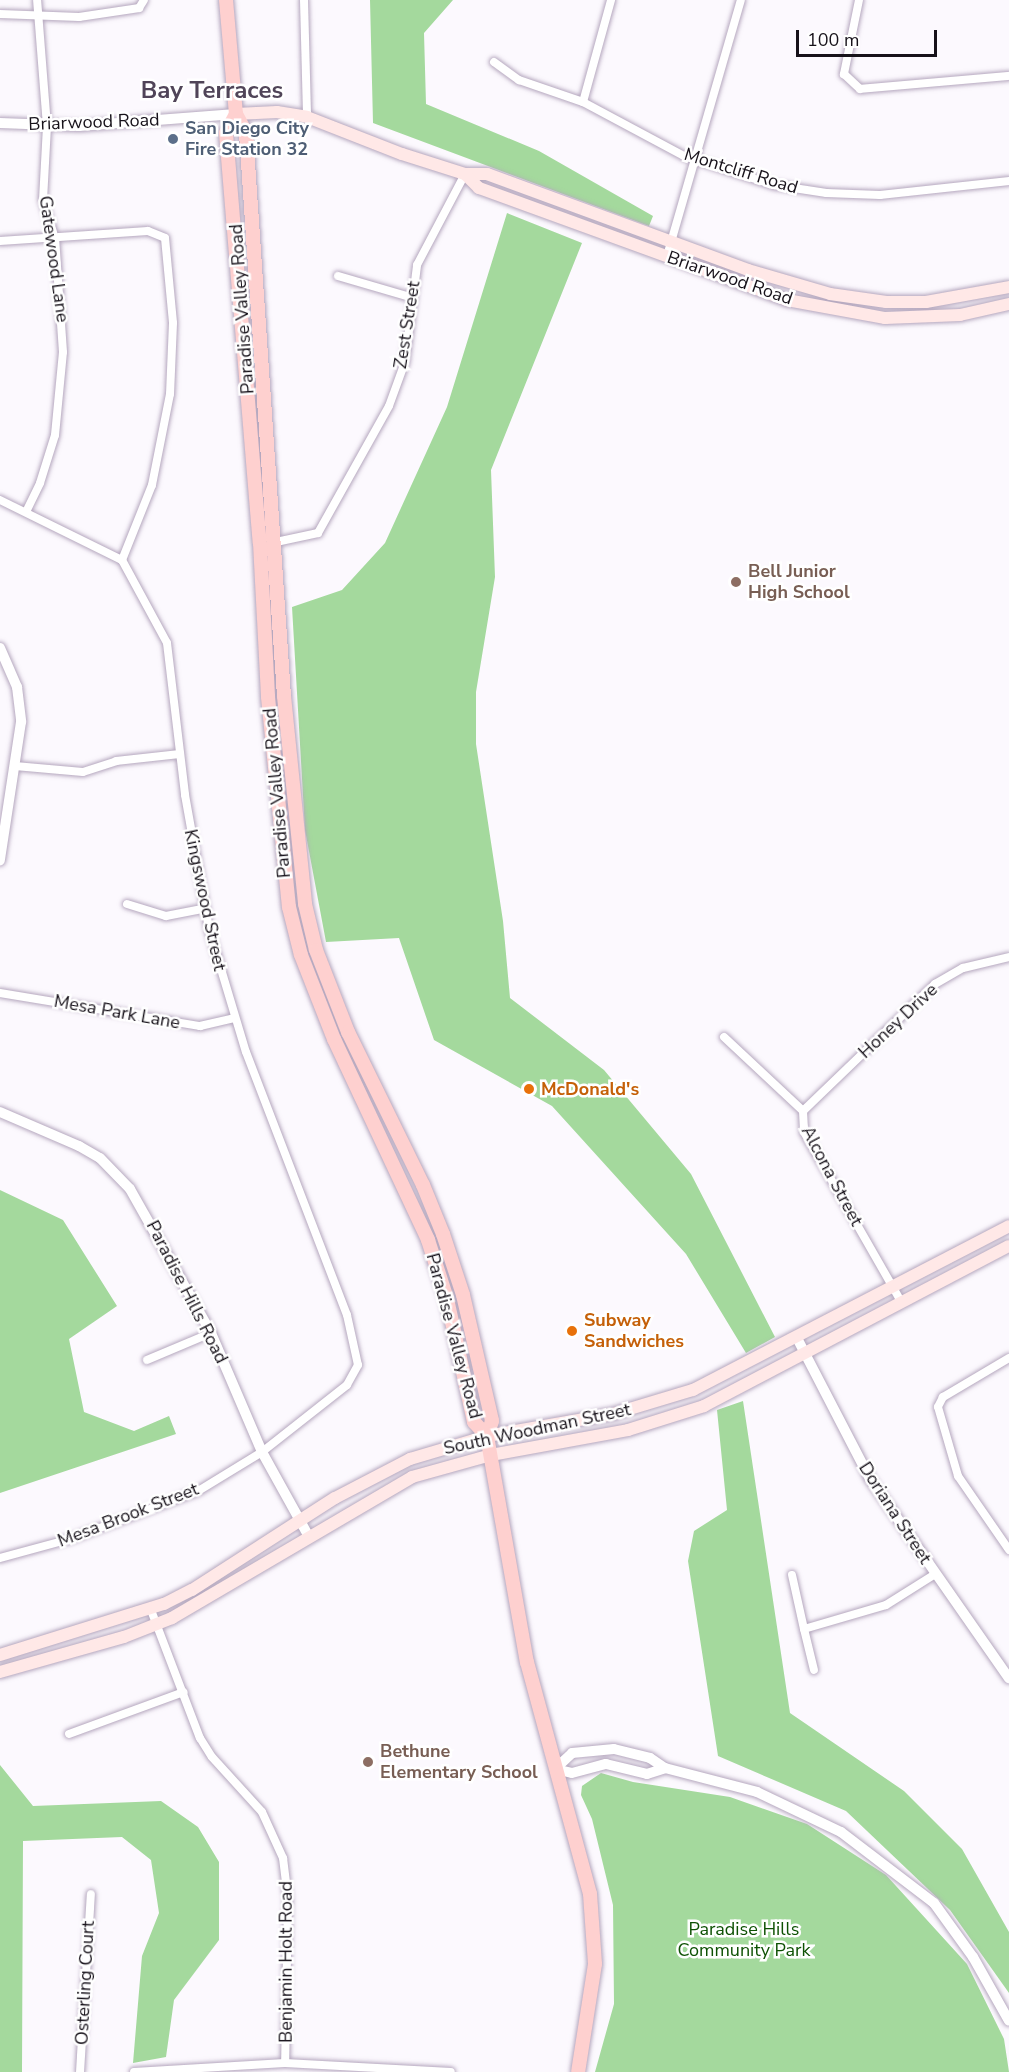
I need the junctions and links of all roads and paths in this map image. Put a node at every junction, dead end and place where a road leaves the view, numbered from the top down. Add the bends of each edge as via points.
1 (37, 0) edge
2 (226, 0) edge
3 (304, 0) edge
4 (611, 0) edge
5 (741, 0) edge
6 (859, 0) edge
7 (144, 1) edge
8 (0, 14) edge
9 (39, 15) junction
10 (494, 62) dead end
11 (1009, 76) edge
12 (583, 102) junction
13 (236, 114) junction
14 (307, 117) junction
15 (0, 123) edge
16 (47, 126) junction
17 (695, 161) junction
18 (465, 174) junction
19 (1009, 181) edge
20 (55, 239) junction
21 (0, 241) edge
22 (671, 241) junction
23 (667, 256) junction
24 (338, 276) dead end
25 (1009, 287) edge
26 (410, 297) junction
27 (928, 301) junction
28 (1009, 304) edge
29 (885, 318) junction
30 (0, 500) edge
31 (26, 512) junction
32 (276, 542) junction
33 (122, 560) junction
34 (0, 648) edge
35 (180, 754) junction
36 (15, 766) junction
37 (0, 860) edge
38 (127, 904) dead end
39 (204, 909) junction
40 (1009, 957) edge
41 (0, 993) edge
42 (234, 1018) junction
43 (724, 1037) dead end
44 (803, 1111) junction
45 (0, 1112) edge
46 (1009, 1226) edge
47 (1009, 1246) edge
48 (893, 1286) junction
49 (902, 1303) junction
50 (212, 1333) junction
51 (797, 1338) junction
52 (806, 1353) junction
53 (1009, 1358) edge
54 (147, 1360) dead end
55 (358, 1365) joint
56 (487, 1436) junction
57 (262, 1452) junction
58 (491, 1455) junction
59 (300, 1520) junction
60 (308, 1535) junction
61 (1009, 1550) edge
62 (0, 1558) edge
63 (935, 1574) junction
64 (792, 1575) dead end
65 (151, 1610) junction
66 (157, 1624) junction
67 (804, 1629) junction
68 (0, 1655) edge
69 (814, 1670) dead end
70 (0, 1672) edge
71 (1009, 1678) edge
72 (184, 1692) junction
73 (69, 1734) dead end
74 (665, 1768) junction
75 (555, 1769) junction
76 (91, 1894) dead end
77 (1009, 2021) edge
78 (285, 2063) junction
79 (80, 2072) edge
80 (134, 2072) edge
81 (451, 2072) edge
82 (578, 2072) edge

1 - 9 street, Gatewood Lane
2 - 13 main road, Paradise Valley Road
3 - 14 street
4 - 12 street
5 - 17 street
6 - 11 street via 844,74 860,89
7 - 9 street via 139,8 101,15
8 - 9 street
9 - 16 street, Gatewood Lane
10 - 12 street, Montcliff Road via 519,80
12 - 17 street, Montcliff Road
13 - 14 main road, Briarwood Road via 277,112
13 - 16 street, Briarwood Road
13 - 32 main road, Paradise Valley Road via 246,133
13 - 56 main road, Paradise Valley Road via 226,133 261,543 269,709 289,907 301,955 325,1018 428,1240 447,1299 474,1422
14 - 18 main road, Briarwood Road
15 - 16 street, Briarwood Road
16 - 20 street, Gatewood Lane via 43,200
17 - 19 street, Montcliff Road via 774,185 835,194 880,195
17 - 22 street
18 - 22 main road, Briarwood Road via 487,174
18 - 23 main road, Briarwood Road via 479,188
18 - 26 street, Zest Street via 417,265
20 - 21 street
20 - 31 street, Gatewood Lane via 63,337 62,377 55,435
20 - 33 street via 148,231 158,233 168,247 173,323 170,394 152,485
22 - 23 street
22 - 27 main road, Briarwood Road via 791,285 863,299
23 - 29 main road, Briarwood Road via 787,300
24 - 26 street
25 - 27 main road, Briarwood Road
26 - 32 street, Zest Street via 405,362 389,406 318,533
27 - 29 main road via 917,310 889,311
28 - 29 main road, Briarwood Road via 960,315
30 - 31 street
31 - 33 street
32 - 56 main road, Paradise Valley Road via 284,696 304,904 316,950 348,1032 443,1234 463,1295 492,1420
33 - 35 street, Kingswood Street via 167,643
34 - 36 street via 14,676 21,710
35 - 36 street via 116,761 83,772
35 - 39 street, Kingswood Street
36 - 37 street
38 - 39 street via 166,916
39 - 42 street, Kingswood Street
40 - 44 street, Honey Drive via 963,968 935,984
41 - 42 street, Mesa Park Lane via 200,1026
42 - 55 street, Kingswood Street via 347,1315
43 - 44 street, Alcona Street
44 - 48 street, Alcona Street via 804,1132
45 - 50 street, Paradise Hills Road via 89,1152 130,1189
46 - 48 main road, South Woodman Street
47 - 49 main road, South Woodman Street
48 - 49 street, Alcona Street
48 - 51 main road, South Woodman Street
49 - 52 main road, South Woodman Street
50 - 54 street
50 - 57 street, Paradise Hills Road
51 - 52 street, Doriana Street
51 - 56 main road, South Woodman Street via 723,1377 654,1404
52 - 58 main road, South Woodman Street via 704,1406 663,1420
52 - 63 street, Doriana Street via 870,1479
53 - 61 street via 943,1397 938,1407 958,1476
55 - 57 street, Mesa Brook Street via 346,1385
56 - 58 main road, Paradise Valley Road
56 - 59 main road, South Woodman Street via 410,1459
57 - 59 street, Paradise Hills Road
57 - 62 street, Mesa Brook Street via 198,1491 70,1539
58 - 60 main road, South Woodman Street via 412,1477
58 - 75 main road, Paradise Valley Road via 527,1662
59 - 60 street, Paradise Hills Road
59 - 65 main road, South Woodman Street via 192,1590
60 - 66 main road, South Woodman Street via 197,1604
63 - 67 street via 886,1605
63 - 71 street, Doriana Street
64 - 67 street
65 - 66 street, Benjamin Holt Road
65 - 68 main road, South Woodman Street
66 - 70 main road, South Woodman Street
66 - 72 street, Benjamin Holt Road
67 - 69 street
72 - 73 street
72 - 78 street, Benjamin Holt Road via 200,1738 212,1757 262,1812 283,1858 288,1899
74 - 75 street via 647,1774 606,1764 572,1773
74 - 75 street via 650,1758 605,1749 572,1753
74 - 77 street via 776,1800 841,1832 873,1853 934,1903 973,1957
75 - 82 main road, Paradise Valley Road via 582,1859 592,1926 592,1999
76 - 79 street, Osterling Court
78 - 80 street
78 - 81 street

